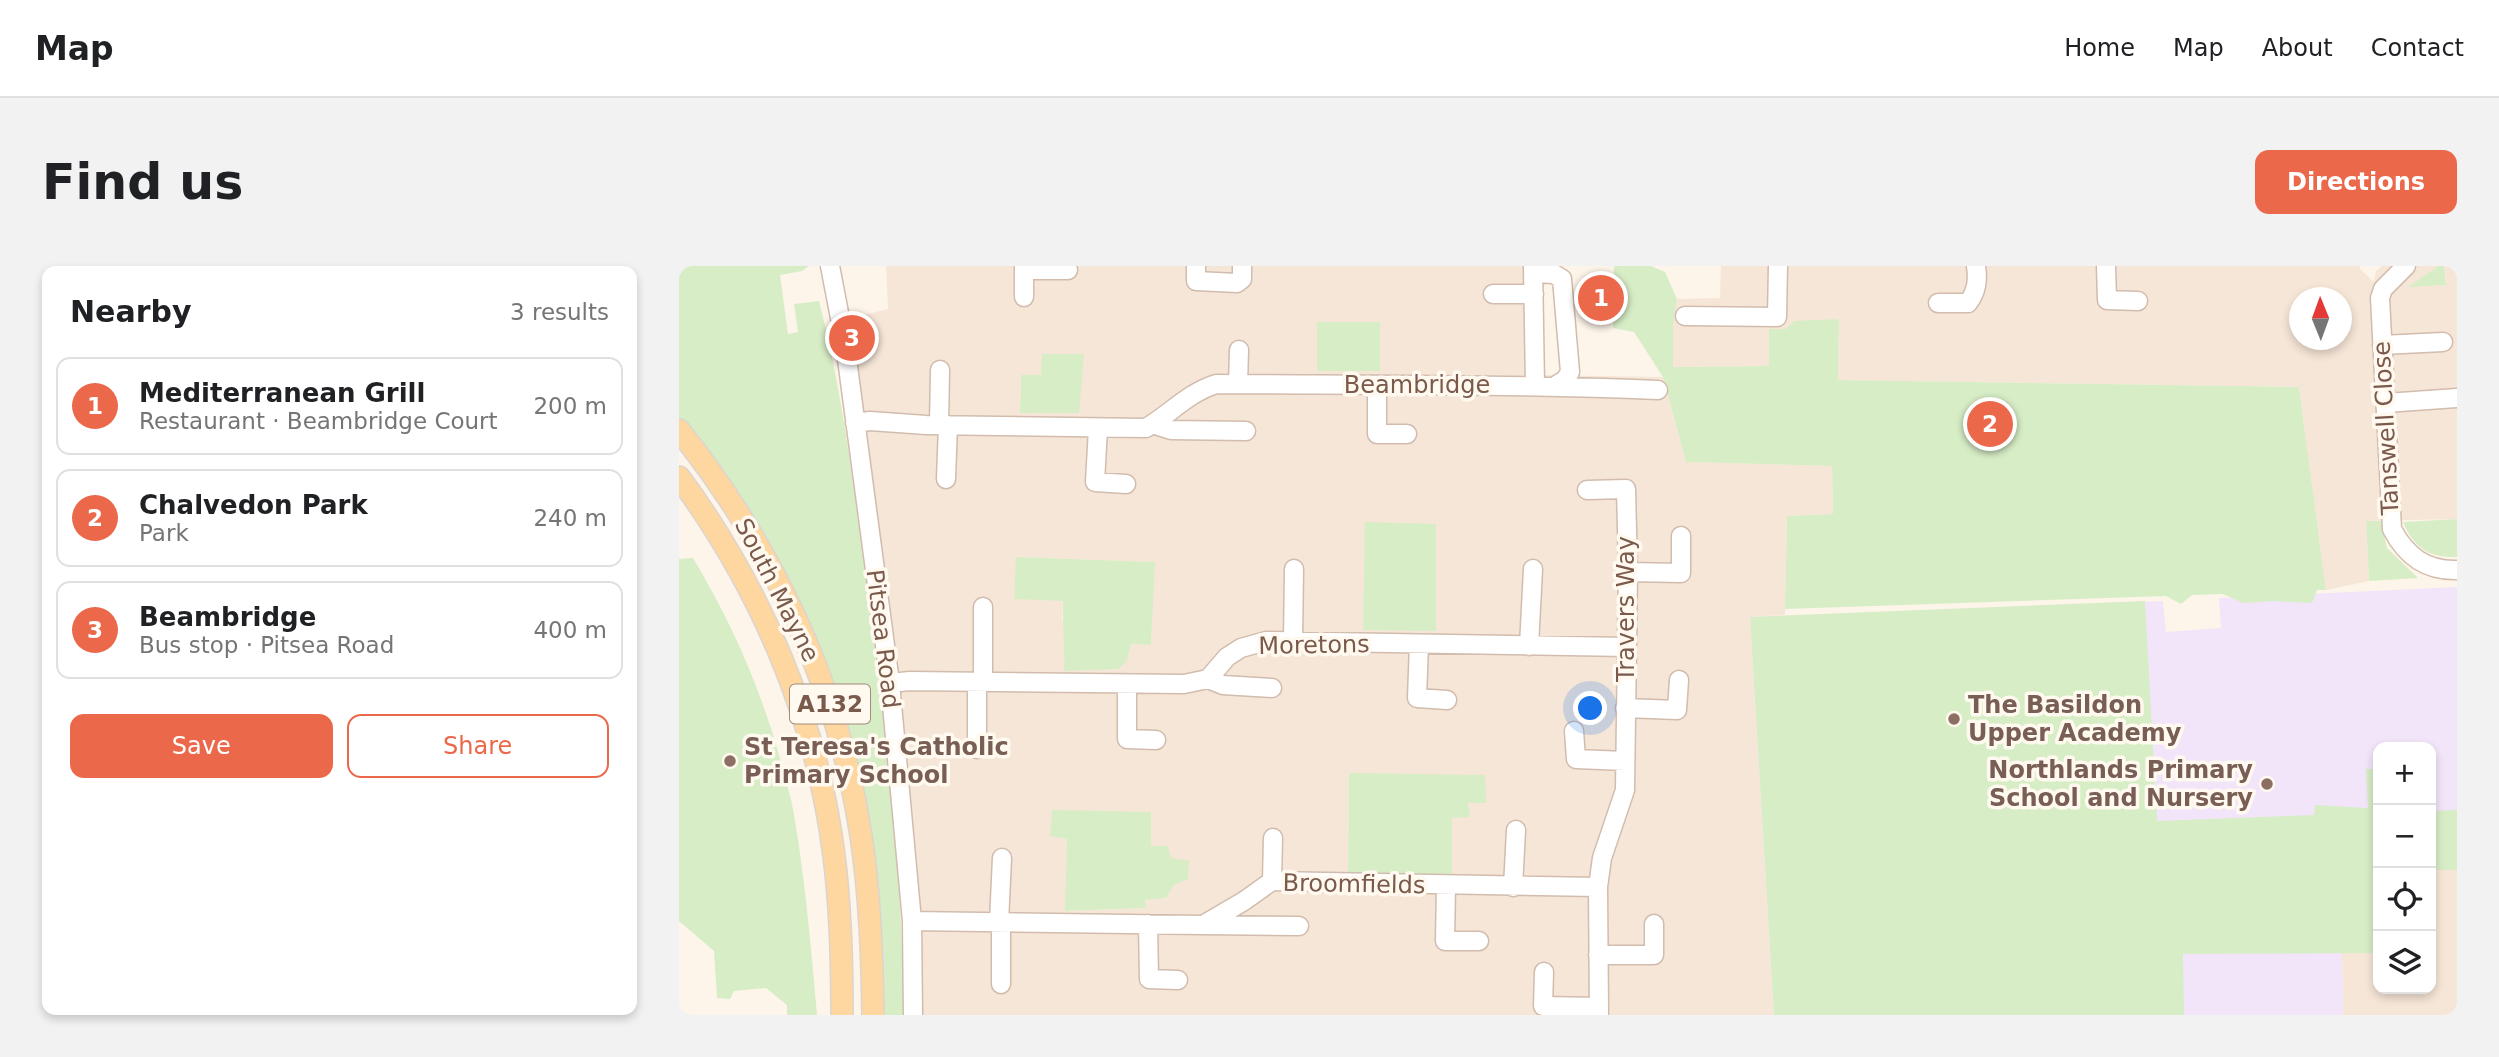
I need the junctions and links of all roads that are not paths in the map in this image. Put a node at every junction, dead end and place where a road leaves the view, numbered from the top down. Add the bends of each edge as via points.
1 (830, 266) edge
2 (1196, 266) edge
3 (1242, 266) edge
4 (1778, 266) edge
5 (2106, 266) edge
6 (2406, 266) edge
7 (1024, 268) edge
8 (1068, 270) dead end
9 (1534, 270) edge
10 (1976, 271) edge
11 (1534, 293) junction
12 (1493, 294) dead end
13 (1024, 296) dead end
14 (2138, 300) dead end
15 (1938, 303) dead end
16 (1685, 316) dead end
17 (2443, 342) dead end
18 (2382, 345) junction
19 (1239, 350) dead end
20 (940, 370) dead end
21 (1238, 384) junction
22 (1535, 385) junction
23 (1377, 386) junction
24 (1555, 386) junction
25 (1658, 390) dead end
26 (2457, 398) edge
27 (2386, 403) junction
28 (855, 423) junction
29 (1152, 424) junction
30 (944, 425) junction
31 (1098, 428) junction
32 (679, 430) edge
33 (1246, 432) dead end
34 (1407, 434) dead end
35 (679, 477) edge
36 (947, 479) dead end
37 (1126, 484) dead end
38 (1587, 490) dead end
39 (1681, 536) dead end
40 (1294, 569) dead end
41 (1533, 569) dead end
42 (2451, 570) edge
43 (1628, 572) junction
44 (983, 607) dead end
45 (1293, 641) junction
46 (1419, 644) junction
47 (1529, 646) junction
48 (1627, 647) junction
49 (1207, 679) junction
50 (1679, 680) dead end
51 (980, 682) junction
52 (890, 683) junction
53 (1127, 684) junction
54 (1272, 688) dead end
55 (1447, 699) dead end
56 (1625, 708) junction
57 (1574, 732) dead end
58 (1156, 740) dead end
59 (977, 749) dead end
60 (1625, 761) junction
61 (1515, 830) dead end
62 (1273, 838) dead end
63 (1002, 858) dead end
64 (1272, 881) junction
65 (1446, 886) junction
66 (1513, 887) junction
67 (1598, 887) junction
68 (912, 921) junction
69 (1000, 922) junction
70 (1148, 924) junction
71 (1654, 924) dead end
72 (1203, 925) junction
73 (1299, 926) dead end
74 (1479, 941) dead end
75 (1598, 955) junction
76 (1543, 972) dead end
77 (1178, 980) dead end
78 (1002, 984) dead end
79 (1599, 1011) edge
80 (842, 1015) edge
81 (873, 1015) edge
82 (913, 1015) edge

1 - 28 street, Pitsea Road
2 - 3 street via 1196,281 1237,284
4 - 16 street via 1777,317
5 - 14 street via 2106,300
6 - 18 street, Tanswell Close via 2380,298
7 - 8 street
7 - 13 street
9 - 11 street
9 - 24 street via 1562,279 1570,372
10 - 15 street via 1974,294 1968,303
11 - 12 street
11 - 22 street
17 - 18 street
18 - 27 street, Tanswell Close
19 - 21 street
20 - 30 street
21 - 23 street, Beambridge
21 - 29 street, Beambridge via 1202,388
22 - 23 street, Beambridge
22 - 24 street, Beambridge
23 - 34 street via 1377,434
24 - 25 street, Beambridge
26 - 27 street
27 - 42 street, Tanswell Close via 2392,529 2413,558
28 - 30 street, Beambridge
28 - 52 street, Pitsea Road
29 - 31 street, Beambridge via 1133,429
29 - 33 street via 1171,430
30 - 31 street, Beambridge
30 - 36 street
31 - 37 street via 1095,482
32 - 81 main road, South Mayne / A132 via 722,485 762,549 825,688 861,835 870,916
35 - 80 main road, South Mayne / A132 via 716,530 759,607 809,735 834,855
38 - 43 street, Travers Way via 1626,489
39 - 43 street via 1681,573
40 - 45 street
41 - 47 street
43 - 48 street, Travers Way
44 - 51 street
45 - 46 street, Moretons
45 - 49 street, Moretons via 1266,641 1241,648
46 - 47 street, Moretons
46 - 55 street via 1417,698
47 - 48 street, Moretons
48 - 56 street, Travers Way
49 - 53 street via 1184,684
49 - 54 street via 1223,685
50 - 56 street via 1677,710
51 - 52 street
51 - 53 street
51 - 59 street
52 - 68 street, Pitsea Road
53 - 58 street via 1127,739
56 - 60 street, Travers Way
57 - 60 street via 1576,759
60 - 67 street, Travers Way via 1625,790 1602,858
61 - 66 street
62 - 64 street
63 - 69 street
64 - 65 street, Broomfields
64 - 72 street, Broomfields
65 - 66 street, Broomfields
65 - 74 street via 1445,941
66 - 67 street, Broomfields
67 - 75 street, Travers Way
68 - 69 street
68 - 82 street, Pitsea Road
69 - 70 street
69 - 78 street
70 - 72 street
70 - 77 street via 1149,979
71 - 75 street via 1654,955
72 - 73 street
75 - 79 street, Travers Way
76 - 79 street via 1543,1006

